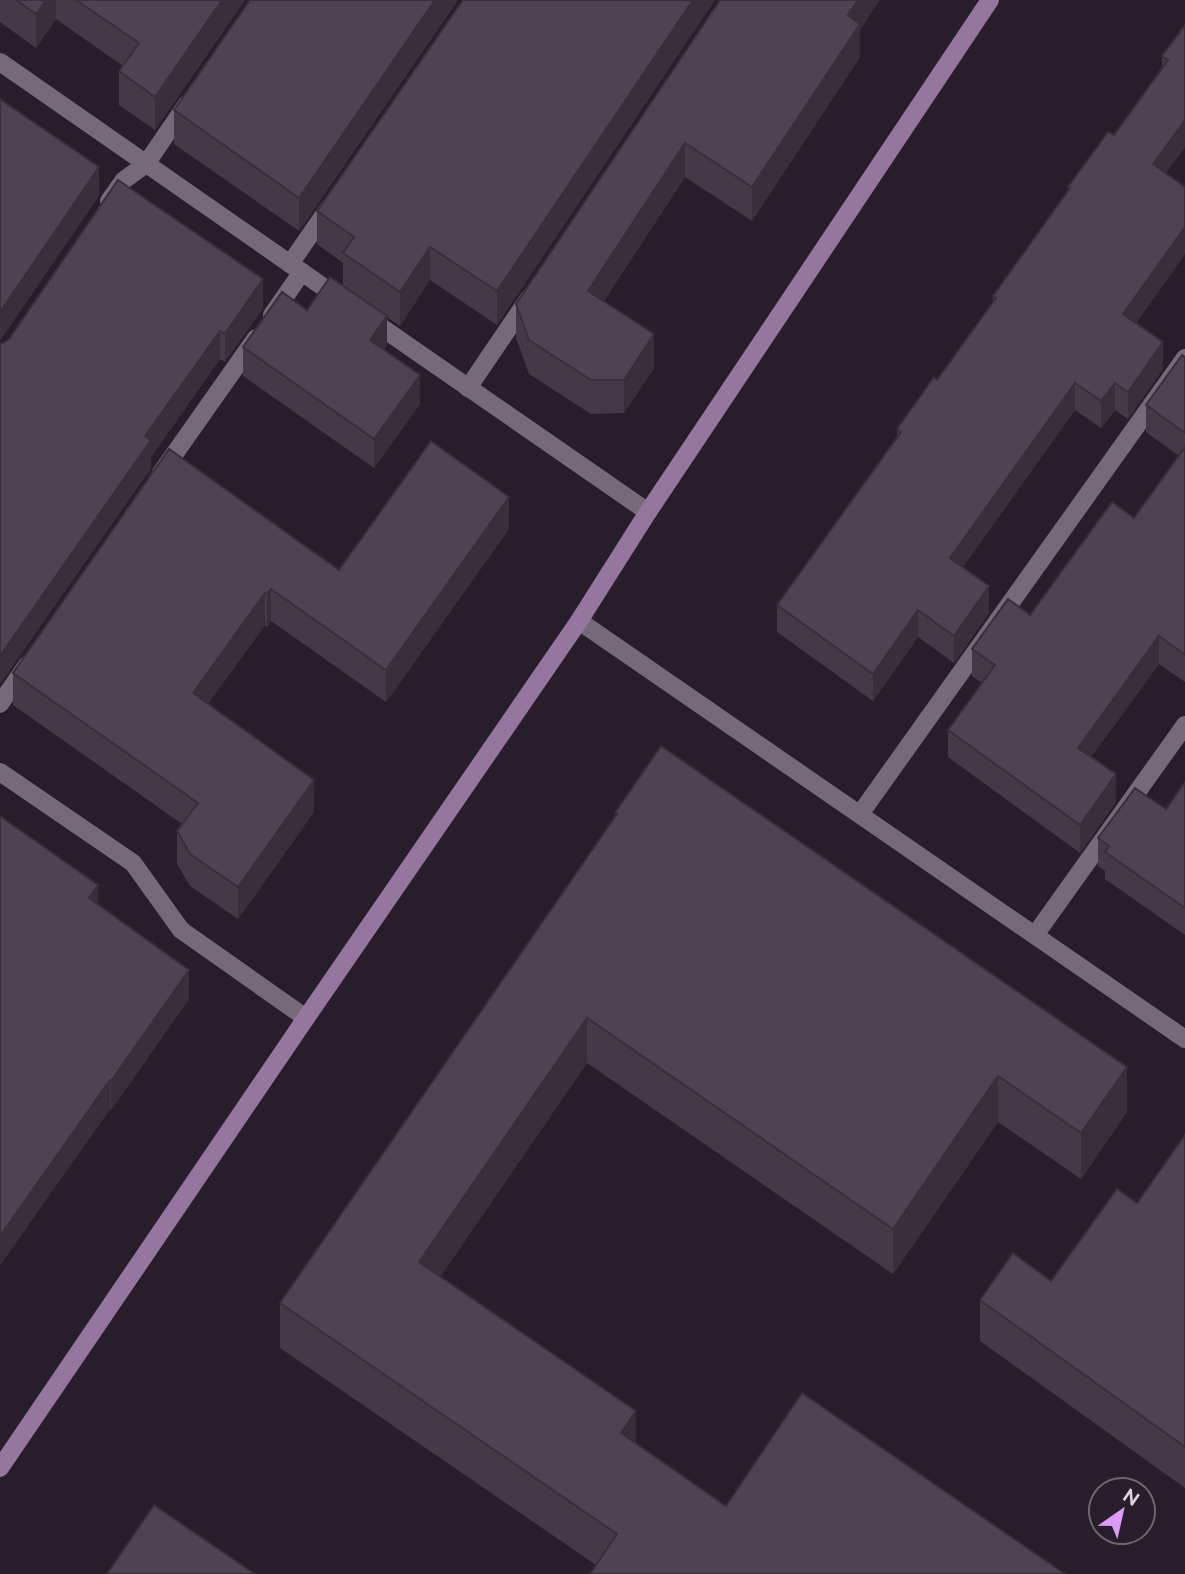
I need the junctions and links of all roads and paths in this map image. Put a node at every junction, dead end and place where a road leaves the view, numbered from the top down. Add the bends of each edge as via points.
1 (990, 0) edge
2 (0, 62) edge
3 (199, 87) edge
4 (146, 164) junction
5 (338, 195) edge
6 (101, 214) edge
7 (296, 268) junction
8 (538, 284) edge
9 (1185, 358) edge
10 (468, 388) junction
11 (151, 488) edge
12 (648, 512) junction
13 (579, 621) junction
14 (40, 647) edge
15 (0, 704) edge
16 (1185, 725) edge
17 (0, 772) edge
18 (860, 814) junction
19 (1035, 935) junction
20 (306, 1018) junction
21 (1185, 1039) edge
22 (0, 1468) edge

1 - 12 street
2 - 4 street
3 - 4 street
4 - 6 street via 124,180
4 - 7 street
5 - 7 street
7 - 10 street
7 - 11 street
8 - 10 street
9 - 18 street
10 - 12 street
12 - 13 street
13 - 18 street
13 - 20 street
14 - 15 street
16 - 19 street
17 - 20 street via 133,863 181,930
18 - 19 street
19 - 21 street
20 - 22 street

